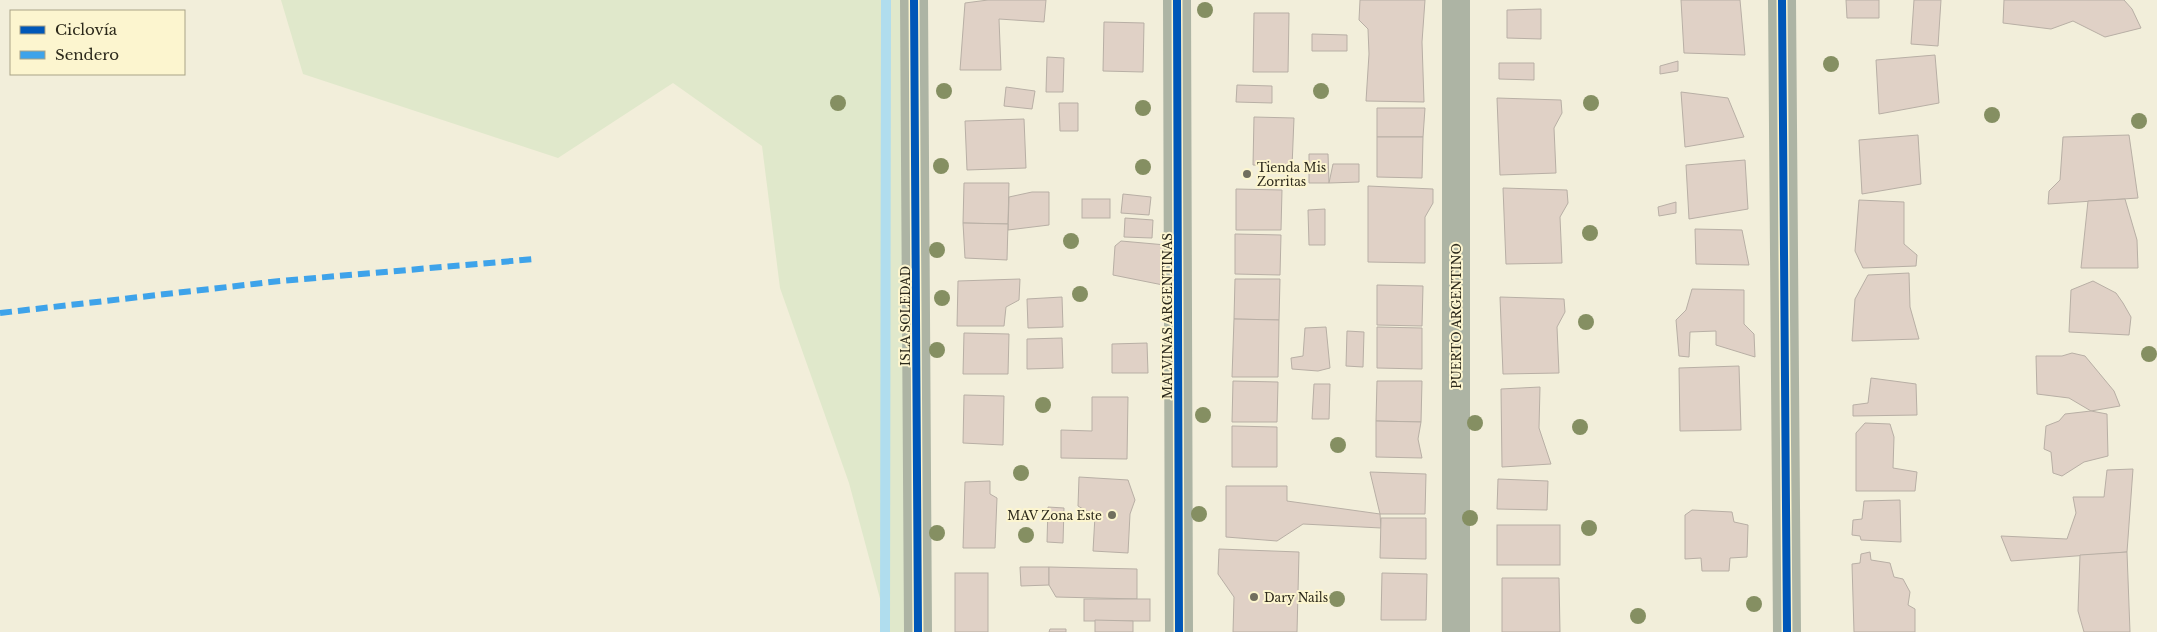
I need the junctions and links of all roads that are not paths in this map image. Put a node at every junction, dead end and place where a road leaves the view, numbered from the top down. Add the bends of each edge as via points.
1 (914, 0) edge
2 (1177, 0) edge
3 (1456, 0) edge
4 (1782, 0) edge
5 (918, 632) edge
6 (1178, 632) edge
7 (1456, 632) edge
8 (1787, 632) edge

1 - 5 street, ISLA SOLEDAD
2 - 6 street, MALVINAS ARGENTINAS
3 - 7 street, PUERTO ARGENTINO
4 - 8 street

